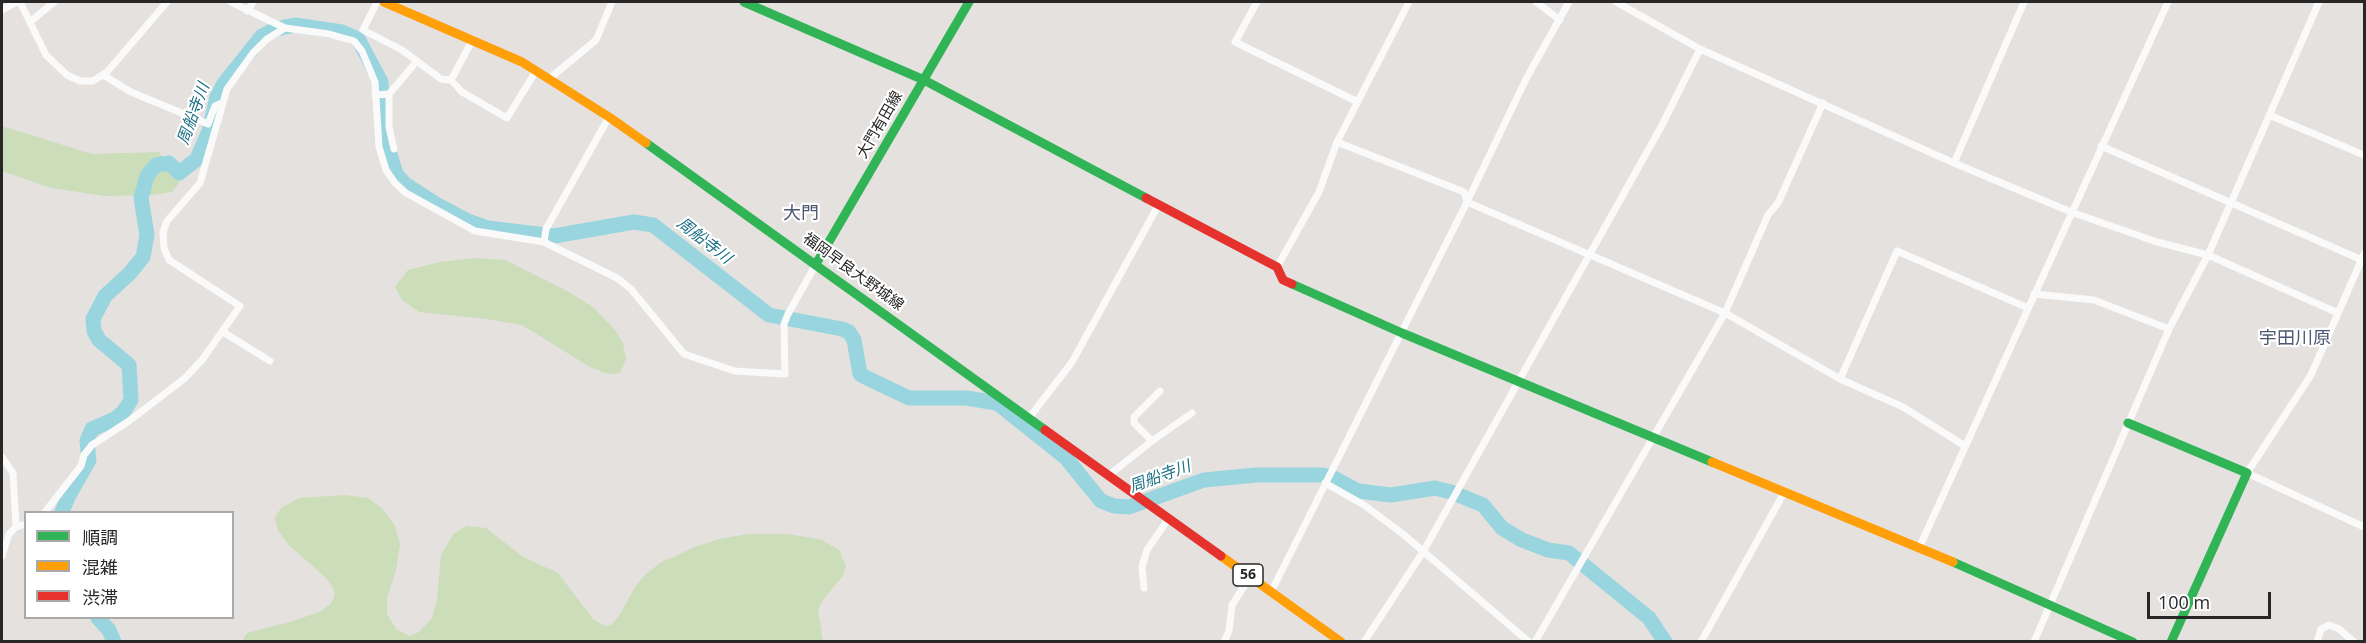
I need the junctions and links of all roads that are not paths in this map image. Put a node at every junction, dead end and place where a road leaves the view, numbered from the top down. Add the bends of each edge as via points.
1 (19, 2) edge
2 (54, 2) edge
3 (167, 2) edge
4 (231, 2) edge
5 (253, 2) edge
6 (377, 2) edge
7 (384, 2) edge
8 (612, 2) edge
9 (744, 2) edge
10 (969, 2) edge
11 (1257, 2) edge
12 (1409, 2) edge
13 (1536, 2) edge
14 (1569, 2) edge
15 (1616, 2) edge
16 (2024, 2) edge
17 (2168, 2) edge
18 (2319, 2) edge
19 (2, 10) edge
20 (247, 11) junction
21 (1560, 20) junction
22 (30, 22) junction
23 (281, 26) junction
24 (473, 39) junction
25 (1700, 49) junction
26 (417, 61) junction
27 (536, 71) junction
28 (103, 75) junction
29 (549, 79) junction
30 (451, 80) junction
31 (924, 80) junction
32 (387, 94) junction
33 (376, 95) junction
34 (1358, 102) junction
35 (222, 103) junction
36 (1823, 103) junction
37 (2269, 115) junction
38 (609, 117) junction
39 (1337, 142) junction
40 (2101, 146) junction
41 (394, 149) dead end
42 (2364, 155) edge
43 (1954, 163) junction
44 (1467, 202) junction
45 (1159, 204) junction
46 (2230, 204) junction
47 (2071, 212) junction
48 (544, 242) junction
49 (1588, 255) junction
50 (2208, 255) junction
51 (2363, 257) edge
52 (816, 264) junction
53 (1276, 267) junction
54 (2034, 294) junction
55 (2028, 308) junction
56 (1725, 313) junction
57 (2338, 313) junction
58 (2169, 329) junction
59 (223, 332) junction
60 (1402, 333) junction
61 (270, 361) dead end
62 (1840, 379) junction
63 (1519, 381) junction
64 (1160, 391) dead end
65 (1192, 413) dead end
66 (1029, 418) junction
67 (2128, 423) junction
68 (1654, 437) junction
69 (1152, 441) junction
70 (1965, 446) junction
71 (2, 457) edge
72 (2247, 473) junction
73 (1109, 475) junction
74 (1325, 483) junction
75 (1785, 491) junction
76 (47, 511) edge
77 (1169, 518) junction
78 (24, 525) edge
79 (16, 527) junction
80 (2364, 527) edge
81 (1919, 548) junction
82 (1423, 552) junction
83 (2, 556) edge
84 (1250, 577) junction
85 (1144, 588) dead end
86 (1270, 591) junction
87 (2050, 604) junction
88 (1224, 642) edge
89 (1341, 642) edge
90 (1364, 642) edge
91 (1529, 642) edge
92 (1535, 642) edge
93 (1701, 642) edge
94 (2034, 642) edge
95 (2133, 642) edge
96 (2172, 642) edge
97 (2317, 642) edge
98 (2354, 642) edge

1 - 19 street
1 - 22 street
2 - 22 street
3 - 28 street
4 - 20 street
5 - 20 street
6 - 26 street via 363,30
7 - 24 street, 福岡早良大野城線 / 56
8 - 29 street via 596,40
9 - 31 street
10 - 31 street, 大門有田線
11 - 34 street via 1235,42
12 - 34 street
13 - 21 street
14 - 21 street
15 - 25 street
16 - 43 street
17 - 40 street
18 - 37 street
20 - 23 street
21 - 44 street via 1526,79
22 - 28 street via 46,55 67,75 93,81
23 - 33 street via 354,41 375,82
23 - 35 street via 253,53 227,89
24 - 27 street, 福岡早良大野城線 / 56
24 - 30 street
25 - 36 street
25 - 49 street
26 - 30 street via 441,79
26 - 32 street
27 - 29 street, 福岡早良大野城線 / 56
27 - 30 street via 507,118 462,93
28 - 35 street via 131,93 208,124 215,106
29 - 38 street, 福岡早良大野城線 / 56
31 - 45 street
31 - 52 street, 大門有田線
32 - 33 street
32 - 41 street via 388,127
33 - 48 street via 382,159 386,170 406,193 475,231
34 - 39 street
35 - 59 street via 200,183 167,221 163,232 169,260 240,306
36 - 43 street
36 - 56 street
37 - 42 street
37 - 46 street
38 - 48 street via 546,229
38 - 52 street, 福岡早良大野城線 / 56
39 - 44 street via 1464,192
39 - 53 street via 1319,192
40 - 46 street
40 - 47 street
43 - 47 street
44 - 49 street
44 - 60 street
45 - 53 street
45 - 66 street via 1072,362
46 - 50 street
46 - 51 street
47 - 50 street
47 - 54 street
48 - 52 street via 617,278 631,289 684,354 735,371 785,374 784,324
49 - 56 street
49 - 63 street
50 - 57 street
50 - 58 street
51 - 57 street
52 - 66 street, 福岡早良大野城線 / 56
53 - 60 street via 1283,280
54 - 55 street
54 - 58 street via 2094,300
55 - 62 street via 1897,251
55 - 70 street
56 - 62 street
56 - 68 street
57 - 72 street via 2311,375
58 - 67 street
59 - 61 street
59 - 76 street via 184,379 92,445
60 - 63 street
60 - 74 street
62 - 70 street via 1903,407
63 - 68 street
63 - 82 street
64 - 69 street via 1134,417 1134,423
65 - 69 street
66 - 73 street, 福岡早良大野城線 / 56
67 - 72 street
67 - 87 street
68 - 75 street
68 - 92 street
69 - 73 street
70 - 81 street
71 - 79 street via 13,473
72 - 80 street
72 - 96 street
73 - 77 street, 福岡早良大野城線 / 56
74 - 82 street via 1364,505
74 - 86 street
75 - 81 street
75 - 93 street
77 - 84 street, 56
77 - 85 street via 1147,550 1142,567
78 - 79 street
79 - 83 street via 9,534
81 - 87 street
82 - 90 street
82 - 91 street
84 - 86 street, 56
84 - 88 street via 1232,605
86 - 89 street, 56
87 - 94 street
87 - 95 street
97 - 98 street via 2321,629 2330,625

